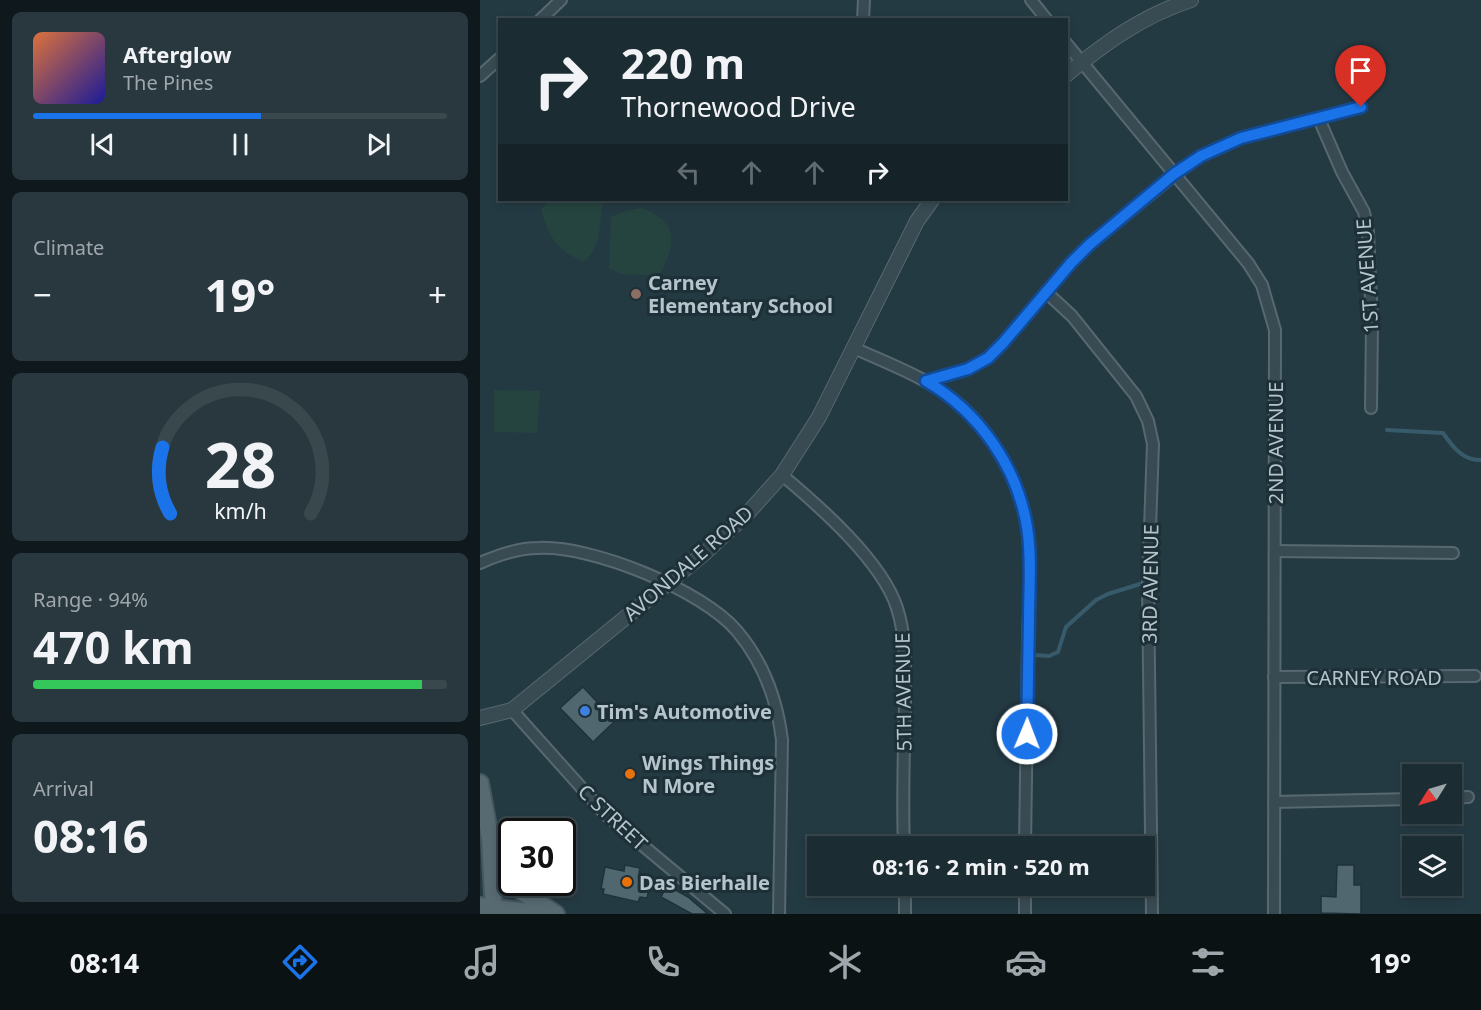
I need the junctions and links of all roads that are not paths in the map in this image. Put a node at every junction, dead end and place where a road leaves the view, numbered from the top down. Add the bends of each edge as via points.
1 (561, 0) edge
2 (864, 0) edge
3 (1031, 0) edge
4 (1191, 0) edge
5 (542, 18) edge
6 (863, 18) edge
7 (1045, 18) edge
8 (1068, 45) edge
9 (498, 60) edge
10 (1082, 62) junction
11 (1068, 73) edge
12 (480, 76) edge
13 (1361, 107) dead end
14 (1319, 119) junction
15 (1174, 174) junction
16 (931, 201) edge
17 (1046, 292) junction
18 (854, 348) junction
19 (926, 381) junction
20 (1371, 408) dead end
21 (782, 475) junction
22 (1275, 551) junction
23 (1452, 553) dead end
24 (480, 563) edge
25 (667, 584) junction
26 (1474, 676) dead end
27 (1274, 677) junction
28 (512, 710) junction
29 (480, 718) edge
30 (480, 783) edge
31 (1462, 797) edge
32 (1467, 797) dead end
33 (1402, 799) edge
34 (1274, 802) junction
35 (904, 836) edge
36 (1025, 836) edge
37 (490, 838) junction
38 (498, 854) edge
39 (529, 896) edge
40 (905, 896) edge
41 (1025, 896) edge
42 (489, 909) edge
43 (544, 914) edge
44 (556, 914) edge
45 (725, 914) edge
46 (779, 914) edge
47 (905, 914) edge
48 (1025, 914) edge
49 (1152, 914) edge
50 (1274, 914) edge

1 - 5 street
2 - 6 street
3 - 7 street
4 - 10 street via 1127,28
8 - 10 street, 2ND AVENUE
9 - 12 street
10 - 11 street
10 - 15 street, 2ND AVENUE
13 - 14 street
14 - 15 street via 1241,138 1201,156
14 - 20 street, 1ST AVENUE via 1364,212 1368,232
15 - 17 street via 1089,245
15 - 22 street, 2ND AVENUE via 1248,263 1269,305 1275,330
16 - 18 street, AVONDALE ROAD via 917,221
17 - 19 street via 988,358 968,369
17 - 49 street, 3RD AVENUE via 1072,316 1136,396 1153,444 1148,585
18 - 19 street
18 - 21 street, AVONDALE ROAD via 819,417
19 - 36 street via 963,407 988,437 1012,477 1028,529
21 - 25 street, AVONDALE ROAD via 726,534
21 - 35 street, 5TH AVENUE via 841,528 876,570 897,608 905,646
22 - 23 street
22 - 27 street, 2ND AVENUE
24 - 25 street via 536,548 578,550
25 - 28 street, AVONDALE ROAD
25 - 46 street via 701,601 729,622 758,660 773,695 782,740
26 - 27 street, CARNEY ROAD
27 - 34 street, 2ND AVENUE
28 - 29 street, AVONDALE ROAD
28 - 45 street, C STREET via 592,802
30 - 37 main road
31 - 32 street
33 - 34 street
34 - 50 street, 2ND AVENUE
37 - 38 main road
37 - 42 main road
39 - 44 main road
40 - 47 street
41 - 48 street
42 - 43 main road

